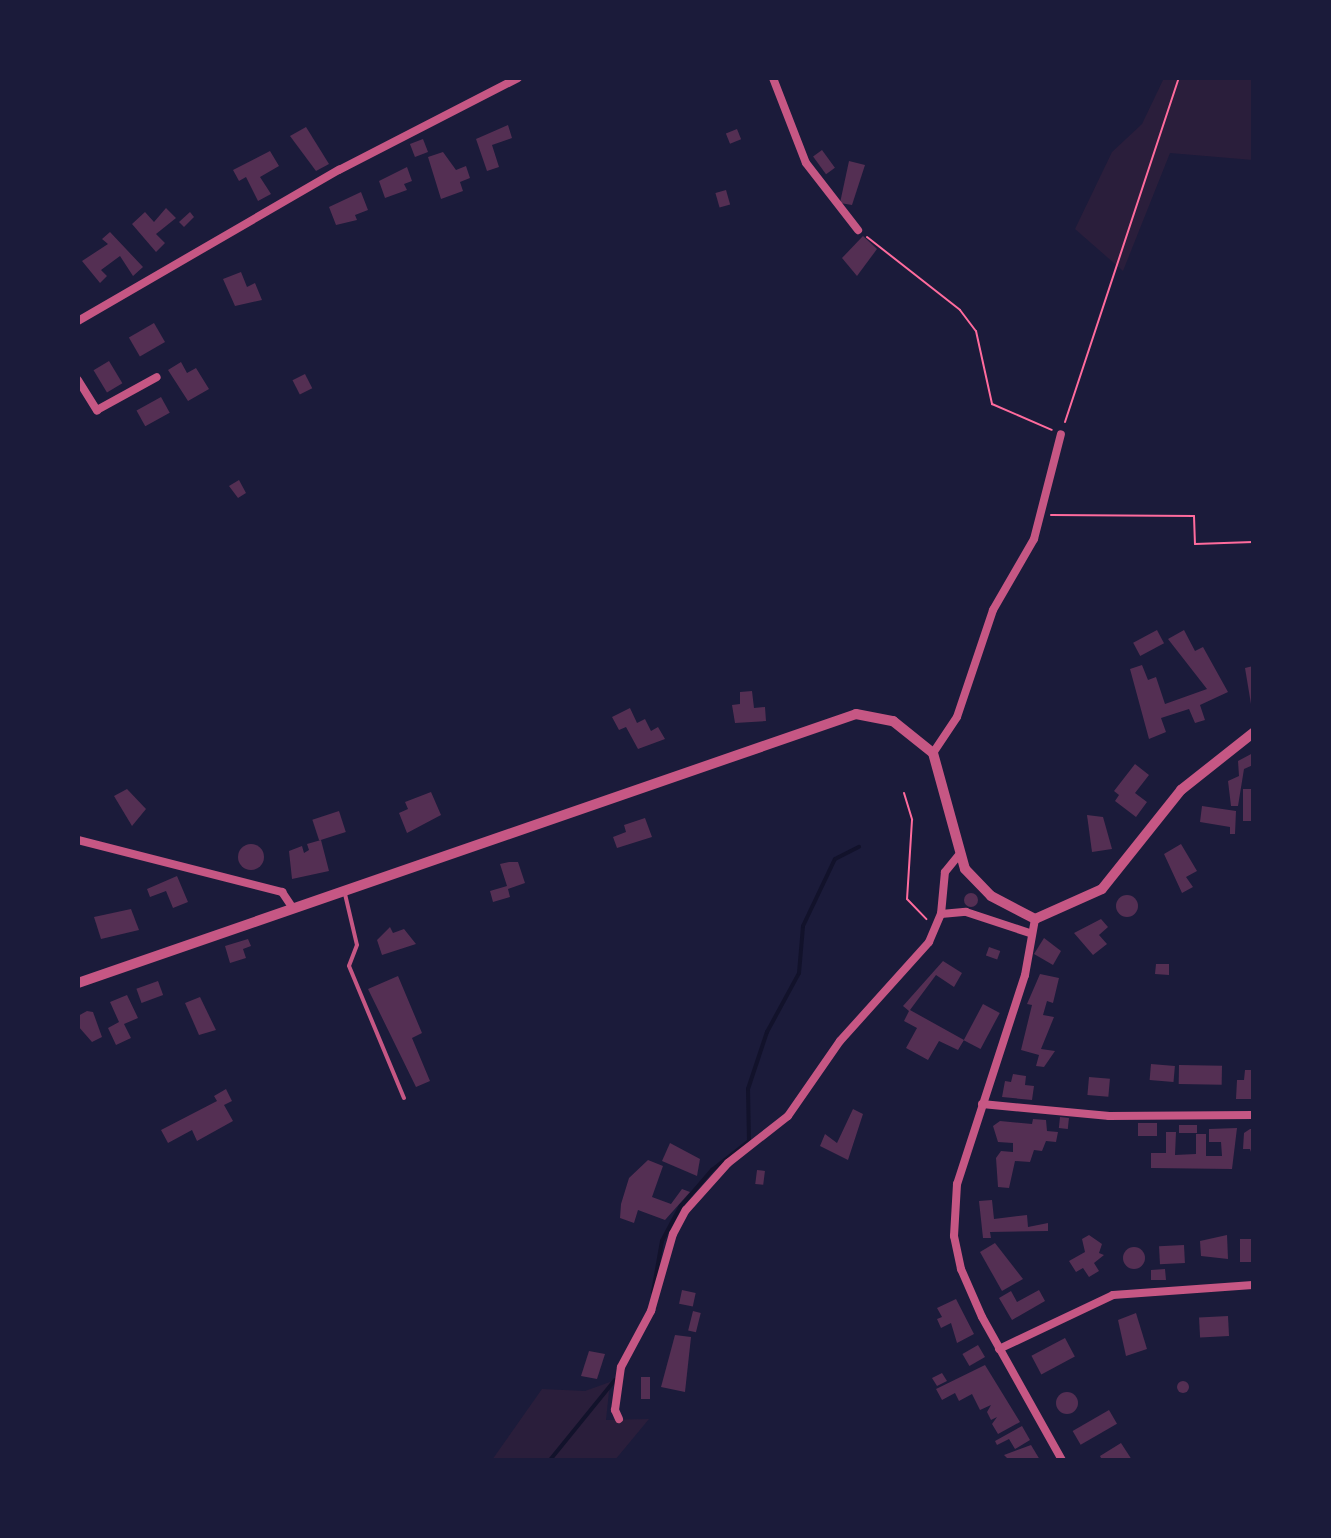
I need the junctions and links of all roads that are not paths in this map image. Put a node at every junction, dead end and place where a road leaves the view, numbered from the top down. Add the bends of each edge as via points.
1 (518, 78) edge
2 (773, 78) edge
3 (858, 230) road end
4 (78, 321) edge
5 (157, 377) dead end
6 (78, 380) edge
7 (1061, 434) road end
8 (1253, 733) edge
9 (933, 753) junction
10 (78, 840) edge
11 (958, 856) junction
12 (344, 889) junction
13 (292, 907) junction
14 (940, 918) junction
15 (1035, 919) junction
16 (1030, 933) junction
17 (78, 983) edge
18 (404, 1098) dead end
19 (982, 1104) junction
20 (1253, 1115) edge
21 (1253, 1285) edge
22 (999, 1349) junction
23 (619, 1419) dead end
24 (1062, 1460) edge

1 - 4 street via 350,163
2 - 3 street via 806,163
5 - 6 street via 97,410
7 - 9 street via 1042,514 1024,559 984,630 957,717
8 - 15 street via 1181,790 1102,889
9 - 11 street
9 - 12 street via 893,721 843,715
10 - 13 street via 282,892
11 - 14 street via 941,884
11 - 15 street via 991,896
12 - 13 street
12 - 18 lane via 357,945 349,966
13 - 17 street
14 - 16 street via 966,912
14 - 23 street via 929,942 840,1041 788,1116 728,1163 686,1210 673,1234 651,1311 621,1367 615,1410
15 - 16 street
16 - 19 street via 1025,975
19 - 20 street via 1109,1116
19 - 22 street via 957,1184 954,1236 961,1269
21 - 22 street via 1113,1295
22 - 24 street

